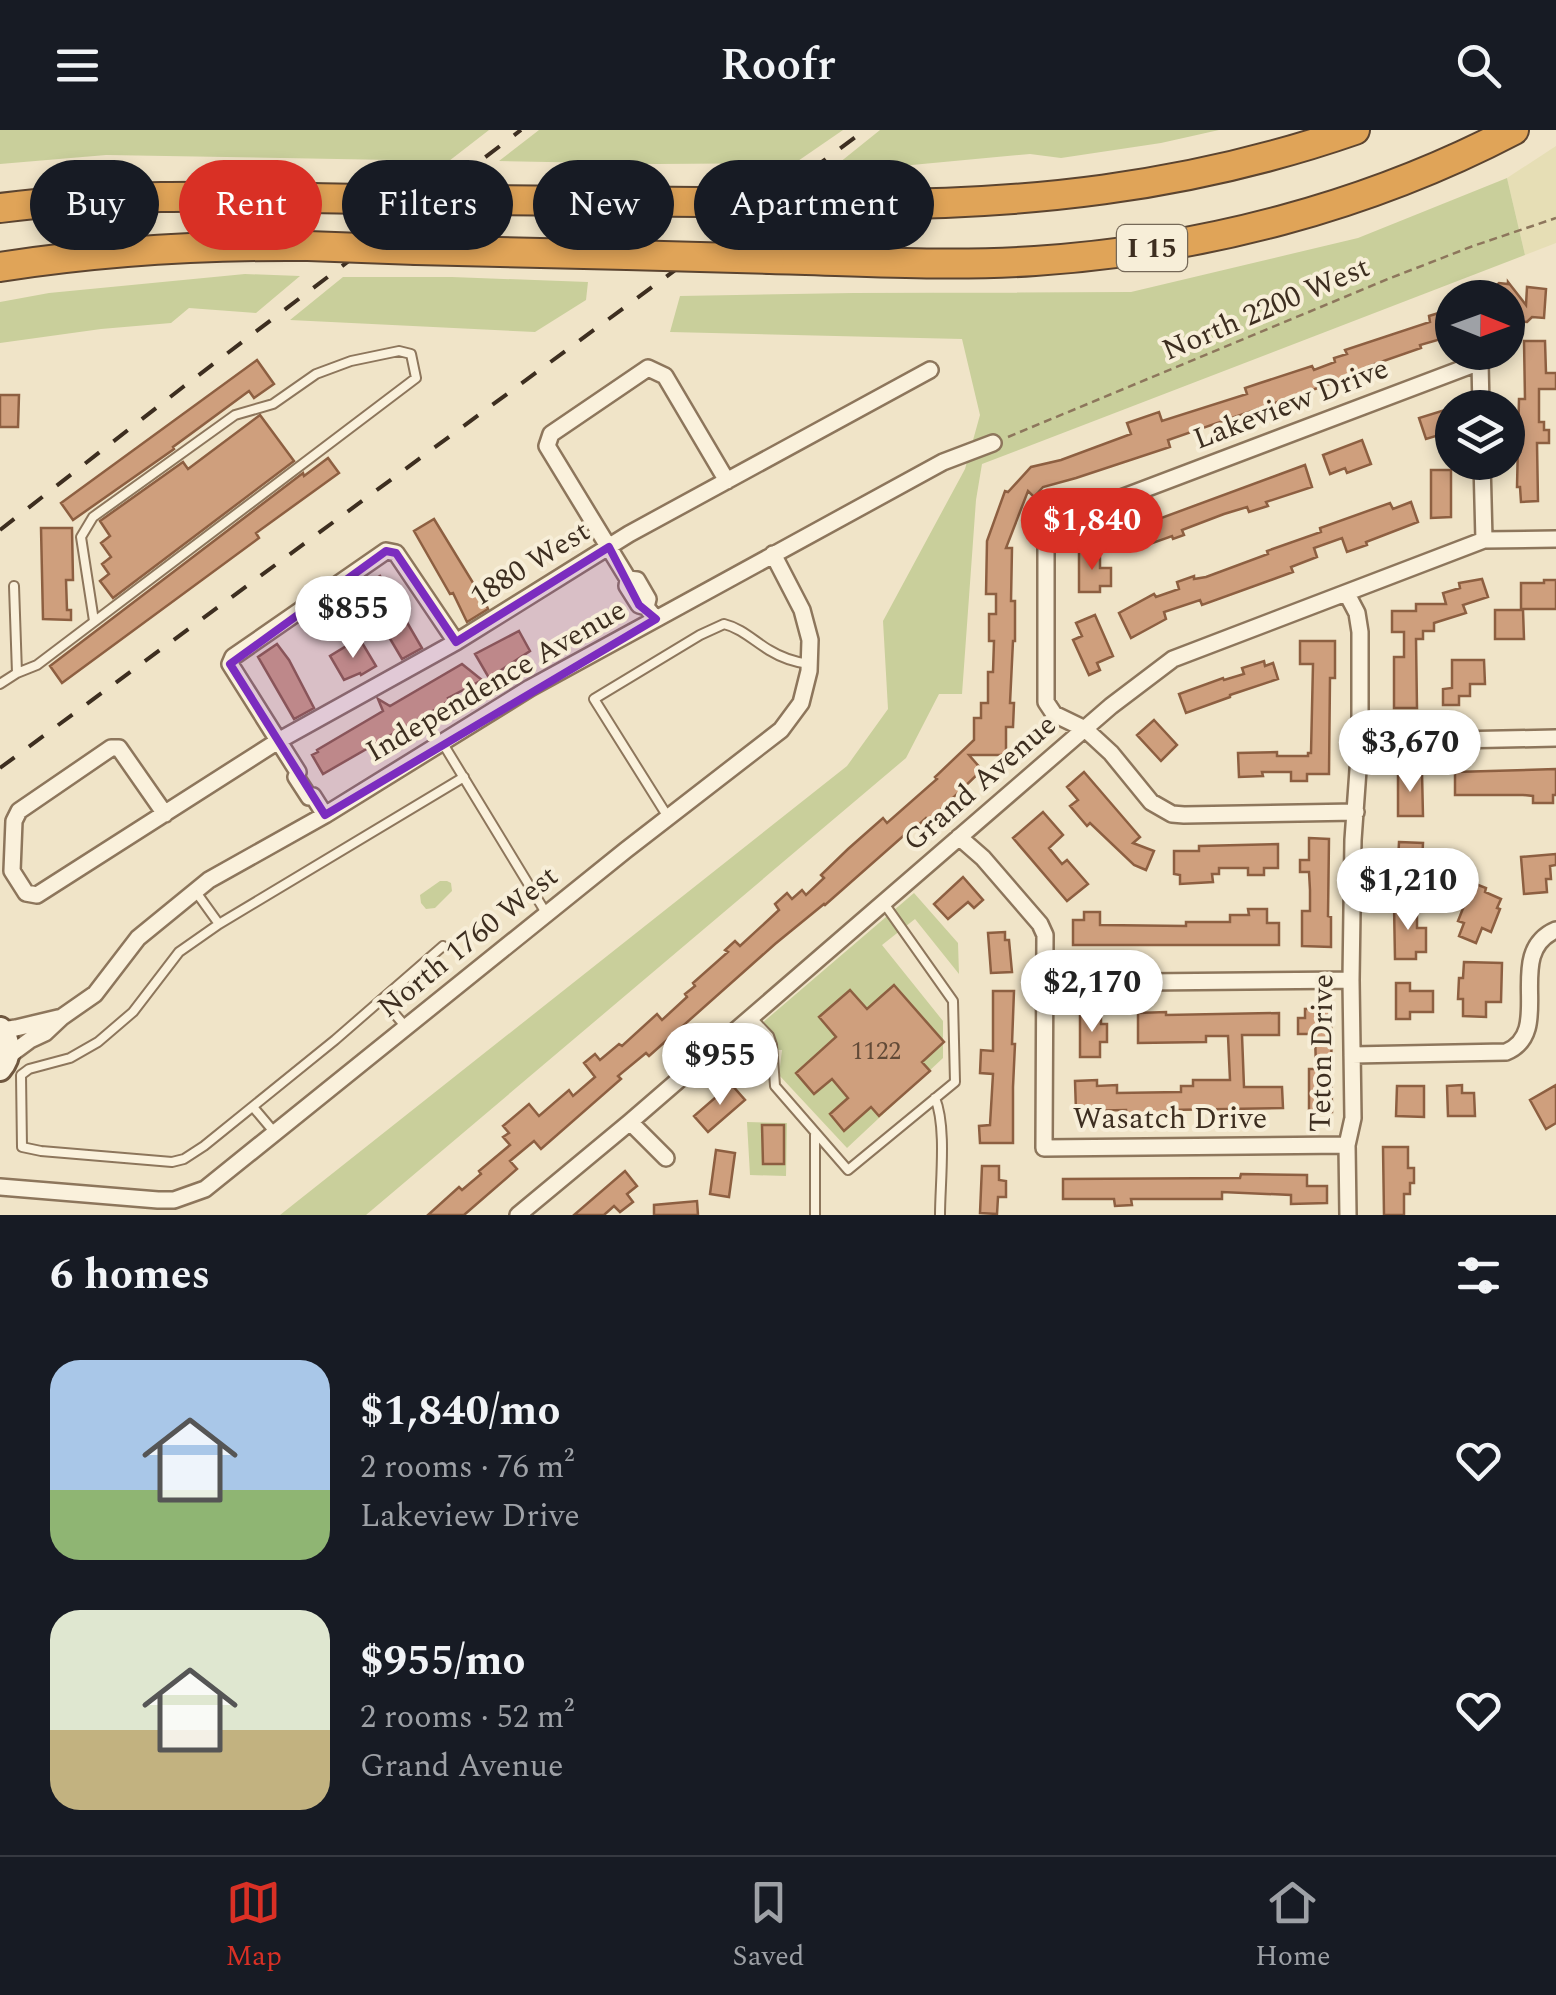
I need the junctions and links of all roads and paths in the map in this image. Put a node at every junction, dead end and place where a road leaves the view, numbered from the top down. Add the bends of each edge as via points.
1 (1355, 130) edge
2 (1514, 130) edge
3 (0, 208) edge
4 (1556, 218) edge
5 (0, 267) edge
6 (930, 370) dead end
7 (1481, 390) edge
8 (993, 444) joint
9 (1482, 480) edge
10 (728, 482) junction
11 (1556, 539) edge
12 (1484, 540) junction
13 (609, 546) junction
14 (773, 554) junction
15 (14, 586) dead end
16 (1347, 594) junction
17 (651, 613) junction
18 (94, 622) junction
19 (456, 642) junction
20 (809, 664) junction
21 (17, 673) junction
22 (0, 684) edge
23 (1085, 730) junction
24 (1556, 738) edge
25 (278, 741) junction
26 (442, 742) junction
27 (1360, 742) junction
28 (464, 777) junction
29 (1356, 812) junction
30 (164, 814) junction
31 (325, 815) junction
32 (668, 817) junction
33 (959, 837) junction
34 (195, 891) junction
35 (883, 902) junction
36 (547, 914) junction
37 (219, 924) junction
38 (1556, 930) edge
39 (443, 946) dead end
40 (1351, 980) junction
41 (1046, 983) junction
42 (382, 998) junction
43 (62, 1017) junction
44 (751, 1017) junction
45 (406, 1027) junction
46 (0, 1029) edge
47 (1352, 1055) junction
48 (4, 1063) edge
49 (935, 1098) junction
50 (252, 1106) junction
51 (630, 1122) junction
52 (815, 1132) junction
53 (275, 1133) junction
54 (1347, 1145) junction
55 (666, 1158) dead end
56 (0, 1186) edge
57 (518, 1215) edge
58 (816, 1215) edge
59 (940, 1215) edge
60 (1348, 1215) edge

1 - 3 highway, I 15, bridge via 1218,170 1110,190 981,202 147,196
2 - 5 highway, I 15, bridge via 1328,206 1163,246 1089,256 1000,262 308,246 164,248
4 - 8 path, North 2200 West via 1388,280
6 - 10 street, 1880 West
7 - 23 street, Lakeview Drive via 1480,362 1058,524 1046,544 1045,696 1054,714
8 - 14 street, Independence Avenue via 942,462
9 - 12 street
10 - 13 street, 1880 West
10 - 13 street via 665,376 648,368 551,434 547,446
11 - 12 street, Grand Avenue
12 - 16 street, Grand Avenue
13 - 17 street via 627,586
13 - 19 street, 1880 West
14 - 17 street, Independence Avenue
14 - 20 street, North 1760 West via 802,610
15 - 21 lane
16 - 23 street, Grand Avenue via 1173,659
16 - 27 street, Teton Drive via 1360,632
17 - 26 street, Independence Avenue
18 - 18 lane via 416,378 411,354 351,361 316,374 272,404 235,415 93,516 82,538
18 - 21 lane
19 - 25 street, 1880 West
19 - 25 street via 396,553 386,552 233,658 230,664
20 - 32 street, North 1760 West via 800,703 781,730
20 - 32 lane via 724,624 594,699
21 - 22 lane
23 - 29 street, Lakeview Drive via 1151,802 1172,814
23 - 33 street, Grand Avenue
24 - 27 street
25 - 30 street, 1880 West
25 - 31 street
26 - 28 lane
26 - 31 street, Independence Avenue
27 - 29 street, Teton Drive
28 - 36 lane
28 - 37 lane
29 - 40 street, Teton Drive
30 - 30 street, 1880 West via 37,895 26,893 12,870 19,811 111,748 120,748
31 - 34 street, Independence Avenue
32 - 36 street, North 1760 West
33 - 35 street, Grand Avenue
33 - 41 street via 1043,929
34 - 37 lane
34 - 43 street, Independence Avenue via 138,938 95,994
35 - 44 street, Grand Avenue
35 - 49 lane via 952,1001 955,1082
36 - 45 street, North 1760 West
37 - 50 lane via 178,952 133,1012 98,1042 20,1075 22,1147 172,1162 204,1146
38 - 47 street via 1540,939 1533,954 1524,1042 1506,1052
39 - 42 lane
40 - 41 street
40 - 47 street, Teton Drive
41 - 54 street, Wasatch Drive via 1044,1148
42 - 45 lane
42 - 50 lane
43 - 46 street, Independence Avenue
43 - 48 street, Independence Avenue
44 - 51 street, Grand Avenue
44 - 52 lane via 772,1045 775,1086
45 - 53 street, North 1760 West
46 - 48 main road via 8,1042
47 - 54 street, Teton Drive
49 - 52 lane via 848,1170
49 - 59 lane
50 - 53 lane
51 - 55 street
51 - 57 street, Grand Avenue
52 - 58 lane
53 - 56 street, North 1760 West via 205,1189 174,1200
54 - 60 street, Teton Drive

